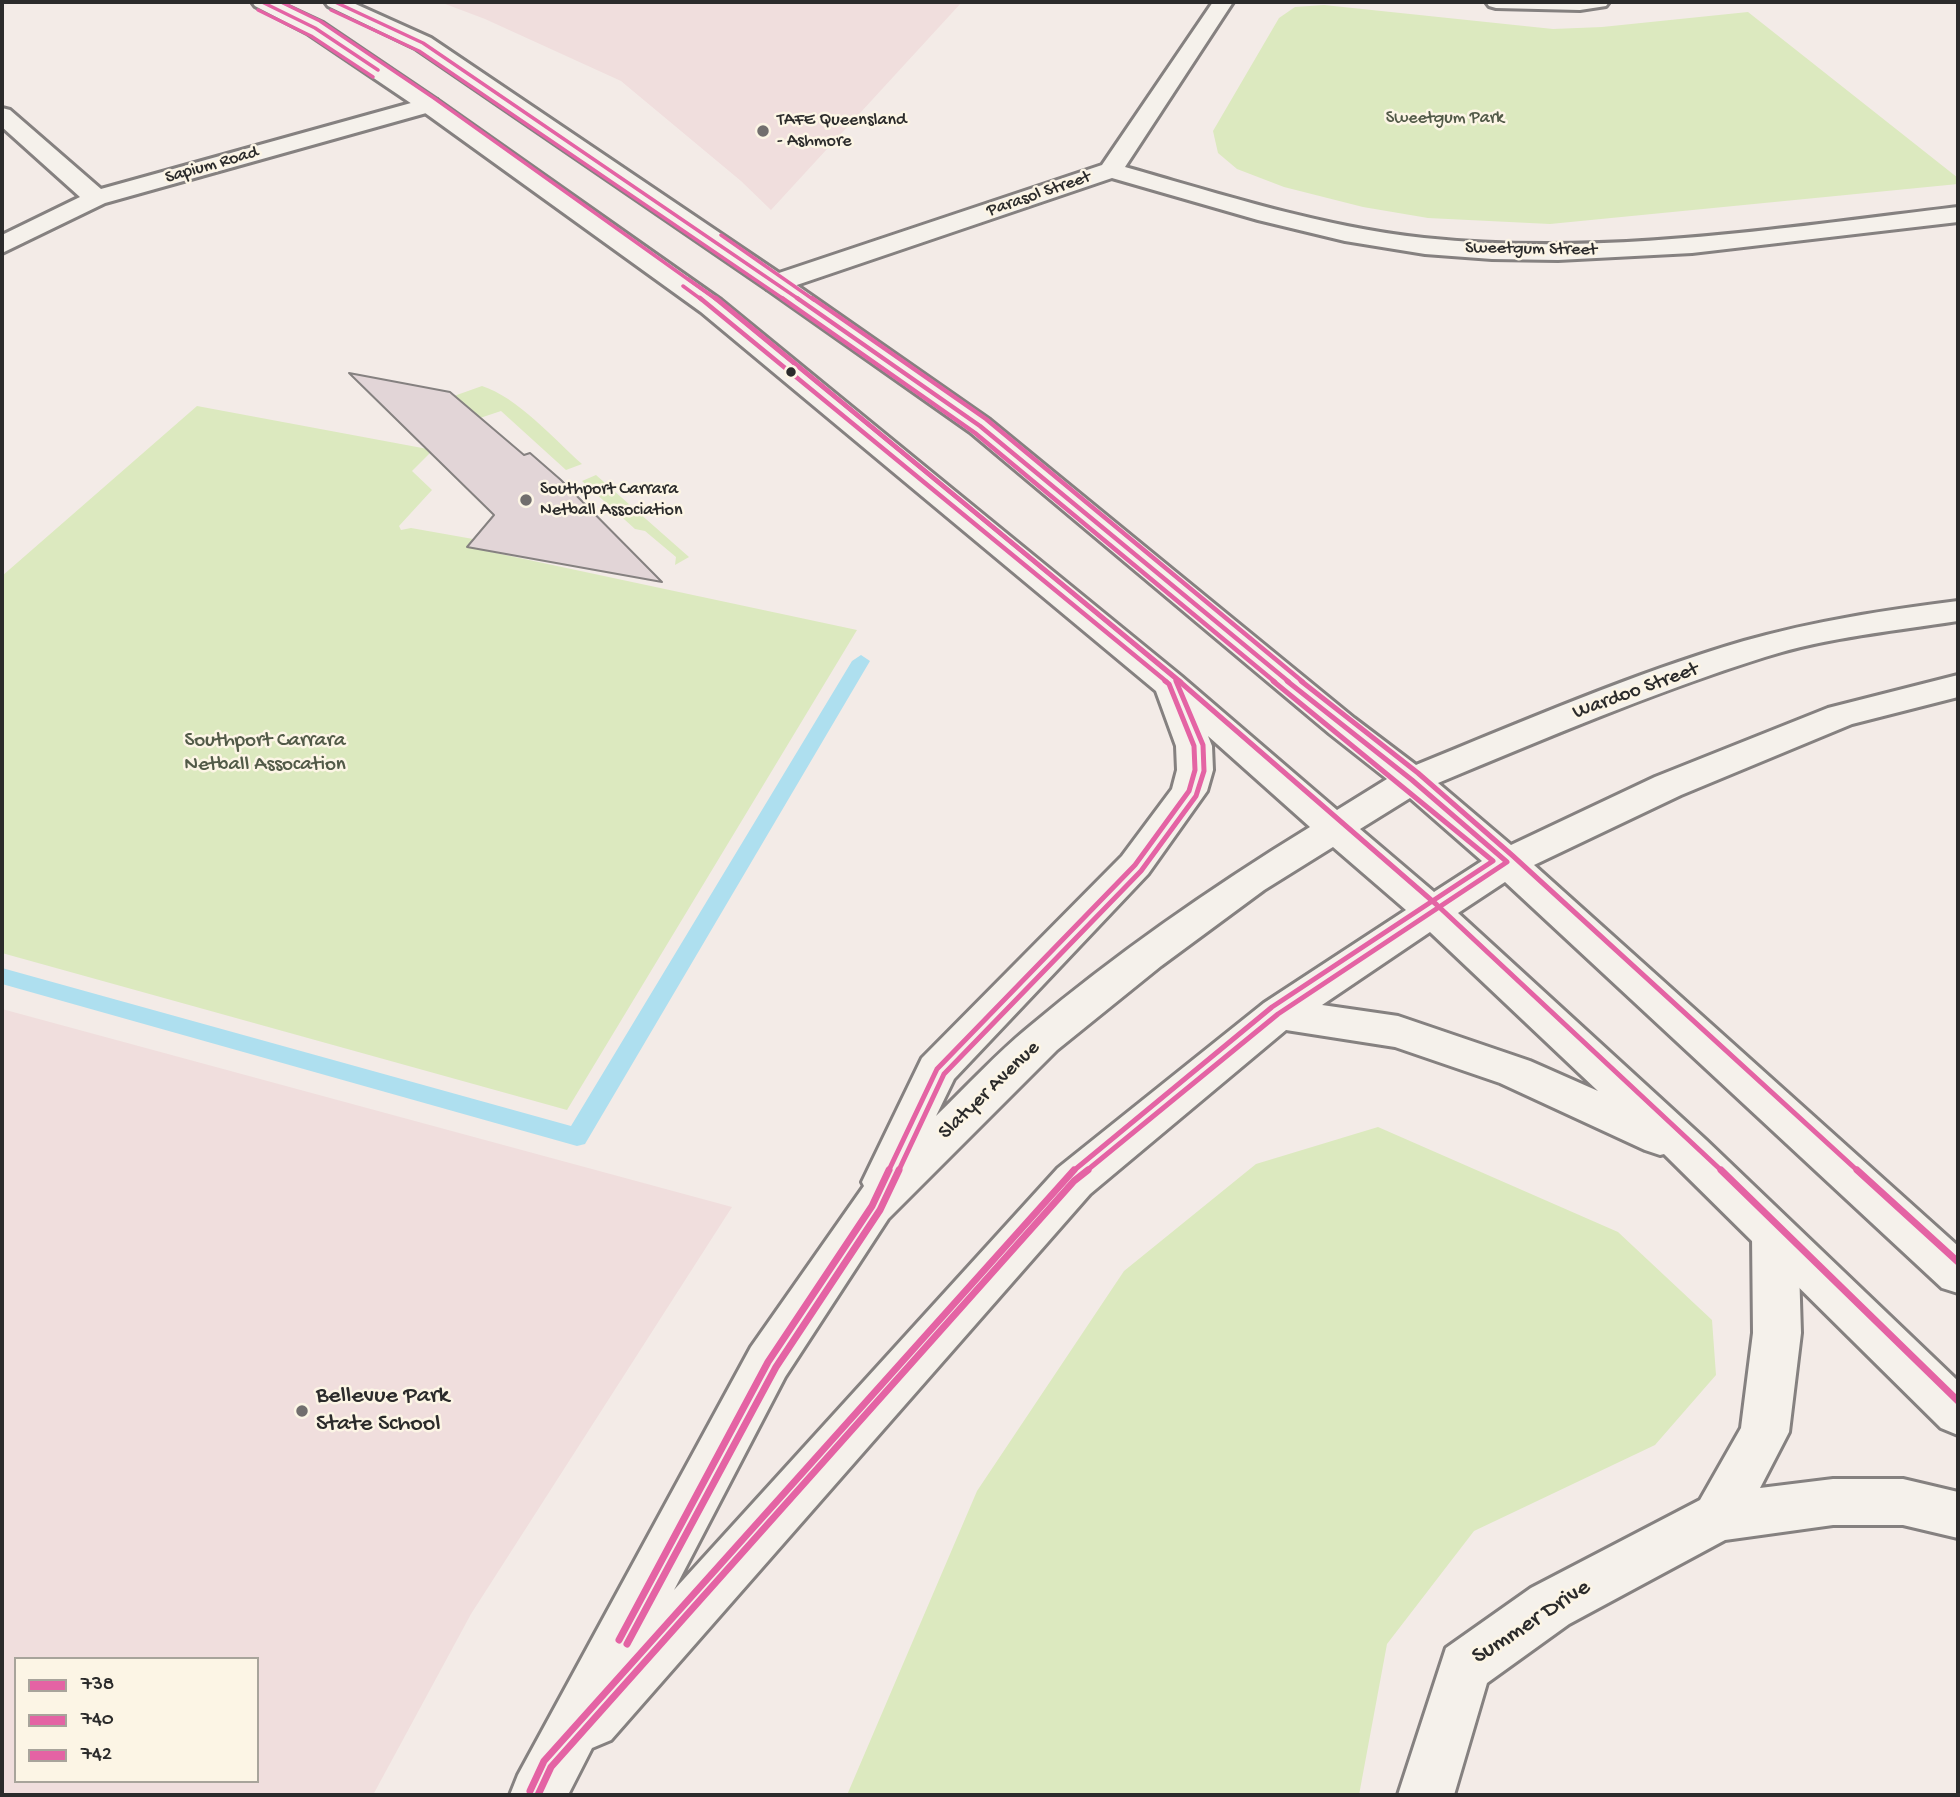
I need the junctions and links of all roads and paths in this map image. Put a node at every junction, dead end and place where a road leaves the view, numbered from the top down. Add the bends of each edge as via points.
1 (262, 2) edge
2 (335, 2) edge
3 (1223, 2) edge
4 (1496, 2) edge
5 (1599, 2) edge
6 (429, 105) junction
7 (2, 115) edge
8 (1111, 170) junction
9 (96, 198) junction
10 (1958, 215) edge
11 (2, 245) edge
12 (776, 283) junction
13 (1958, 611) edge
14 (1169, 684) junction
15 (1958, 686) edge
16 (1412, 780) junction
17 (1332, 828) junction
18 (1507, 862) junction
19 (1431, 911) junction
20 (1278, 1014) junction
21 (1690, 1152) junction
22 (872, 1206) junction
23 (1775, 1236) junction
24 (1958, 1274) edge
25 (1958, 1413) edge
26 (1958, 1516) edge
27 (1718, 1517) junction
28 (545, 1781) edge
29 (1426, 1795) edge

1 - 6 main road via 315,28
2 - 12 main road via 424,43
3 - 8 main road, Parasol Street
4 - 5 main road
6 - 9 main road, Sapium Road
6 - 14 main road via 711,306
7 - 9 main road
8 - 10 main road, Sweetgum Street via 1315,228 1424,246 1519,253 1640,251
8 - 12 main road, Parasol Street
9 - 11 main road, Sapium Road
12 - 16 main road via 980,426
13 - 16 main road, Wardoo Street via 1836,629 1755,649 1598,704
14 - 17 main road
14 - 22 main road via 1194,746 1195,770 1189,791 1135,865 937,1069
15 - 18 main road via 1840,716 1668,786
16 - 17 main road, Wardoo Street
16 - 18 main road
17 - 19 main road
17 - 22 main road, Slatyer Avenue via 1168,941 1042,1040
18 - 19 main road, Slatyer Avenue
18 - 24 main road
19 - 20 main road, Slatyer Avenue
19 - 21 main road
20 - 21 main road via 1398,1032 1515,1072
20 - 28 main road, Slatyer Avenue via 1074,1181
21 - 23 main road
22 - 28 main road, Slatyer Avenue via 768,1362
23 - 25 main road
23 - 27 main road via 1777,1334 1765,1432
26 - 27 main road, Summer Drive via 1903,1502 1833,1502
27 - 29 main road, Summer Drive via 1550,1606 1465,1667

